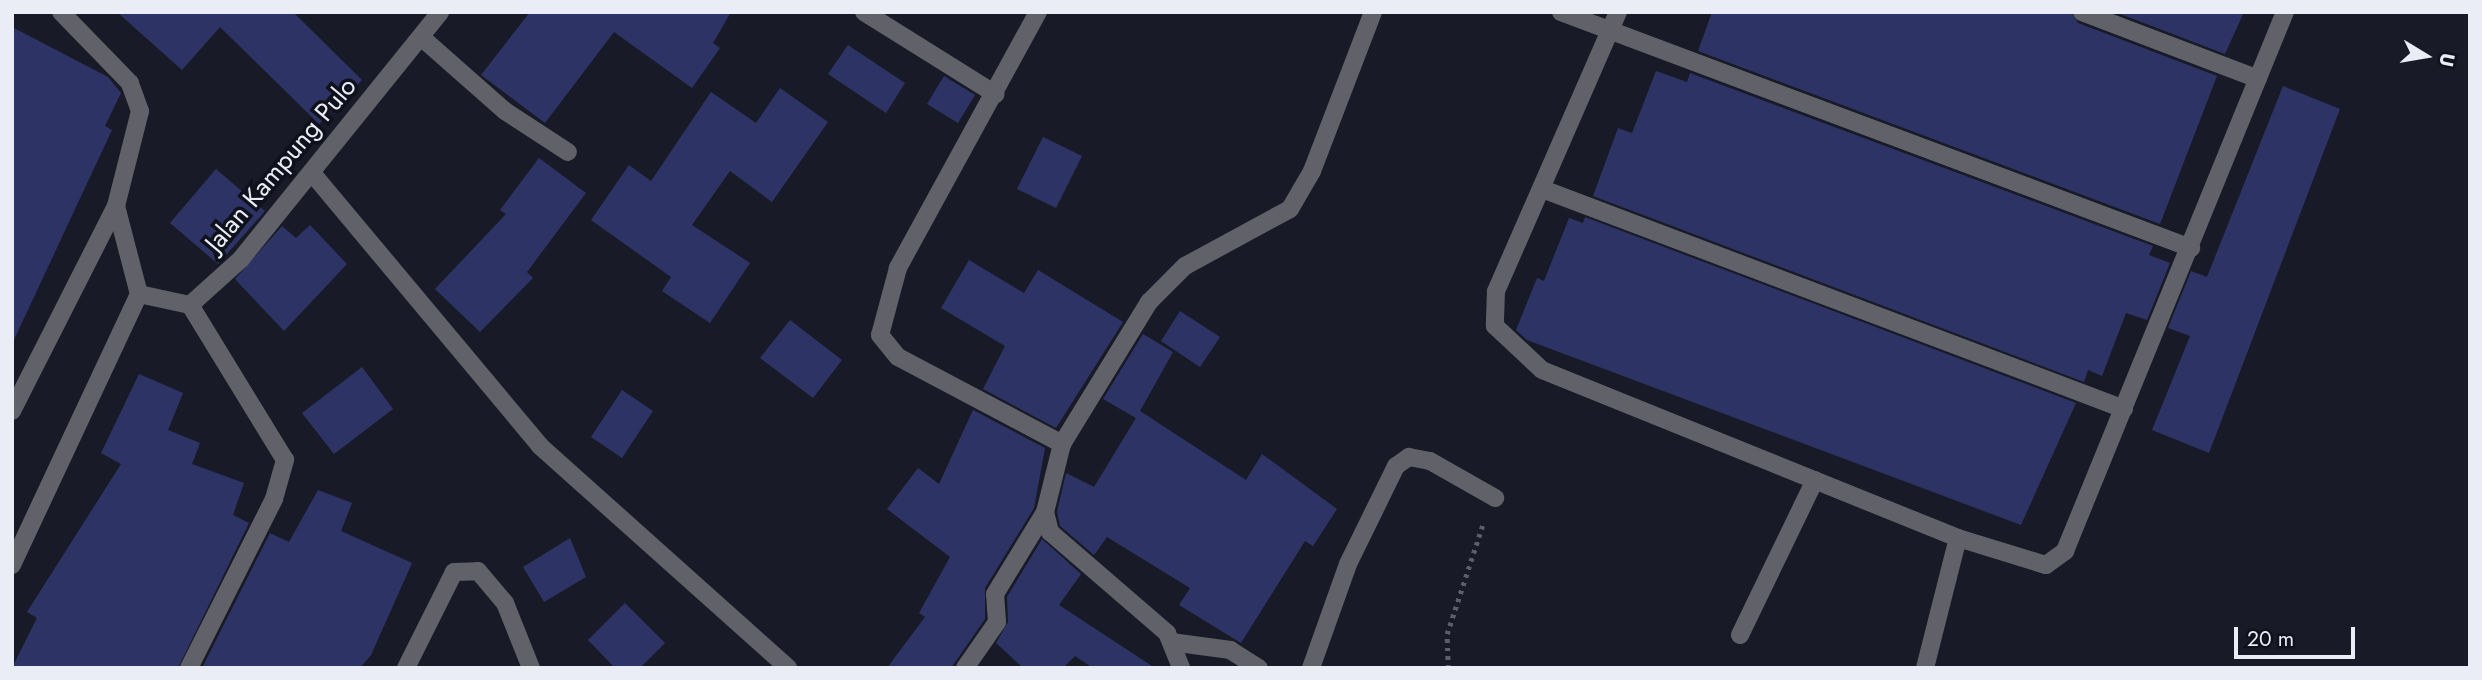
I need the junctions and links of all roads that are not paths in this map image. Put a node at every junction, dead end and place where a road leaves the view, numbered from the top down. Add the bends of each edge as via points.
1 (61, 12) edge
2 (440, 12) edge
3 (864, 12) edge
4 (1038, 12) edge
5 (1373, 12) edge
6 (1561, 12) edge
7 (1618, 12) edge
8 (2082, 12) edge
9 (2285, 12) edge
10 (1611, 31) junction
11 (421, 37) junction
12 (2258, 79) junction
13 (995, 94) junction
14 (568, 152) dead end
15 (312, 173) junction
16 (1545, 190) junction
17 (116, 206) junction
18 (2192, 248) junction
19 (139, 294) junction
20 (190, 305) junction
21 (2124, 409) junction
22 (12, 411) edge
23 (1062, 444) junction
24 (1815, 480) junction
25 (1495, 498) road end
26 (1045, 512) junction
27 (1958, 538) junction
28 (12, 565) edge
29 (1740, 635) dead end
30 (1171, 642) junction
31 (190, 668) edge
32 (406, 668) edge
33 (531, 668) edge
34 (788, 668) edge
35 (965, 668) edge
36 (1181, 668) edge
37 (1259, 668) edge
38 (1311, 668) edge
39 (1926, 668) edge

1 - 17 street via 130,83 140,111
2 - 11 street, Jalan Kampung Pulo
3 - 13 street
4 - 13 street
5 - 23 street via 1312,171 1290,209 1185,266 1149,302
6 - 10 street
7 - 10 street
8 - 12 street
9 - 12 street
10 - 16 street
10 - 18 street
11 - 14 street via 505,111
11 - 15 street, Jalan Kampung Pulo
12 - 18 street
13 - 23 street via 898,268 880,335 898,357
15 - 20 street, Jalan Kampung Pulo via 241,259
15 - 34 street via 540,446
16 - 21 street
16 - 24 street via 1494,298 1494,326 1502,335 1542,370
17 - 19 street
17 - 22 street
18 - 21 street
19 - 20 street
19 - 28 street
20 - 31 street via 285,460 274,499
21 - 27 street via 2057,562 2032,564
23 - 26 street
24 - 27 street
24 - 29 street
25 - 38 street via 1430,461 1409,457 1396,466 1348,564
26 - 30 street via 1050,532 1065,551
26 - 35 street via 995,594 997,622
27 - 39 street
30 - 36 street
30 - 37 street via 1230,650
32 - 33 street via 454,572 478,571 505,603

